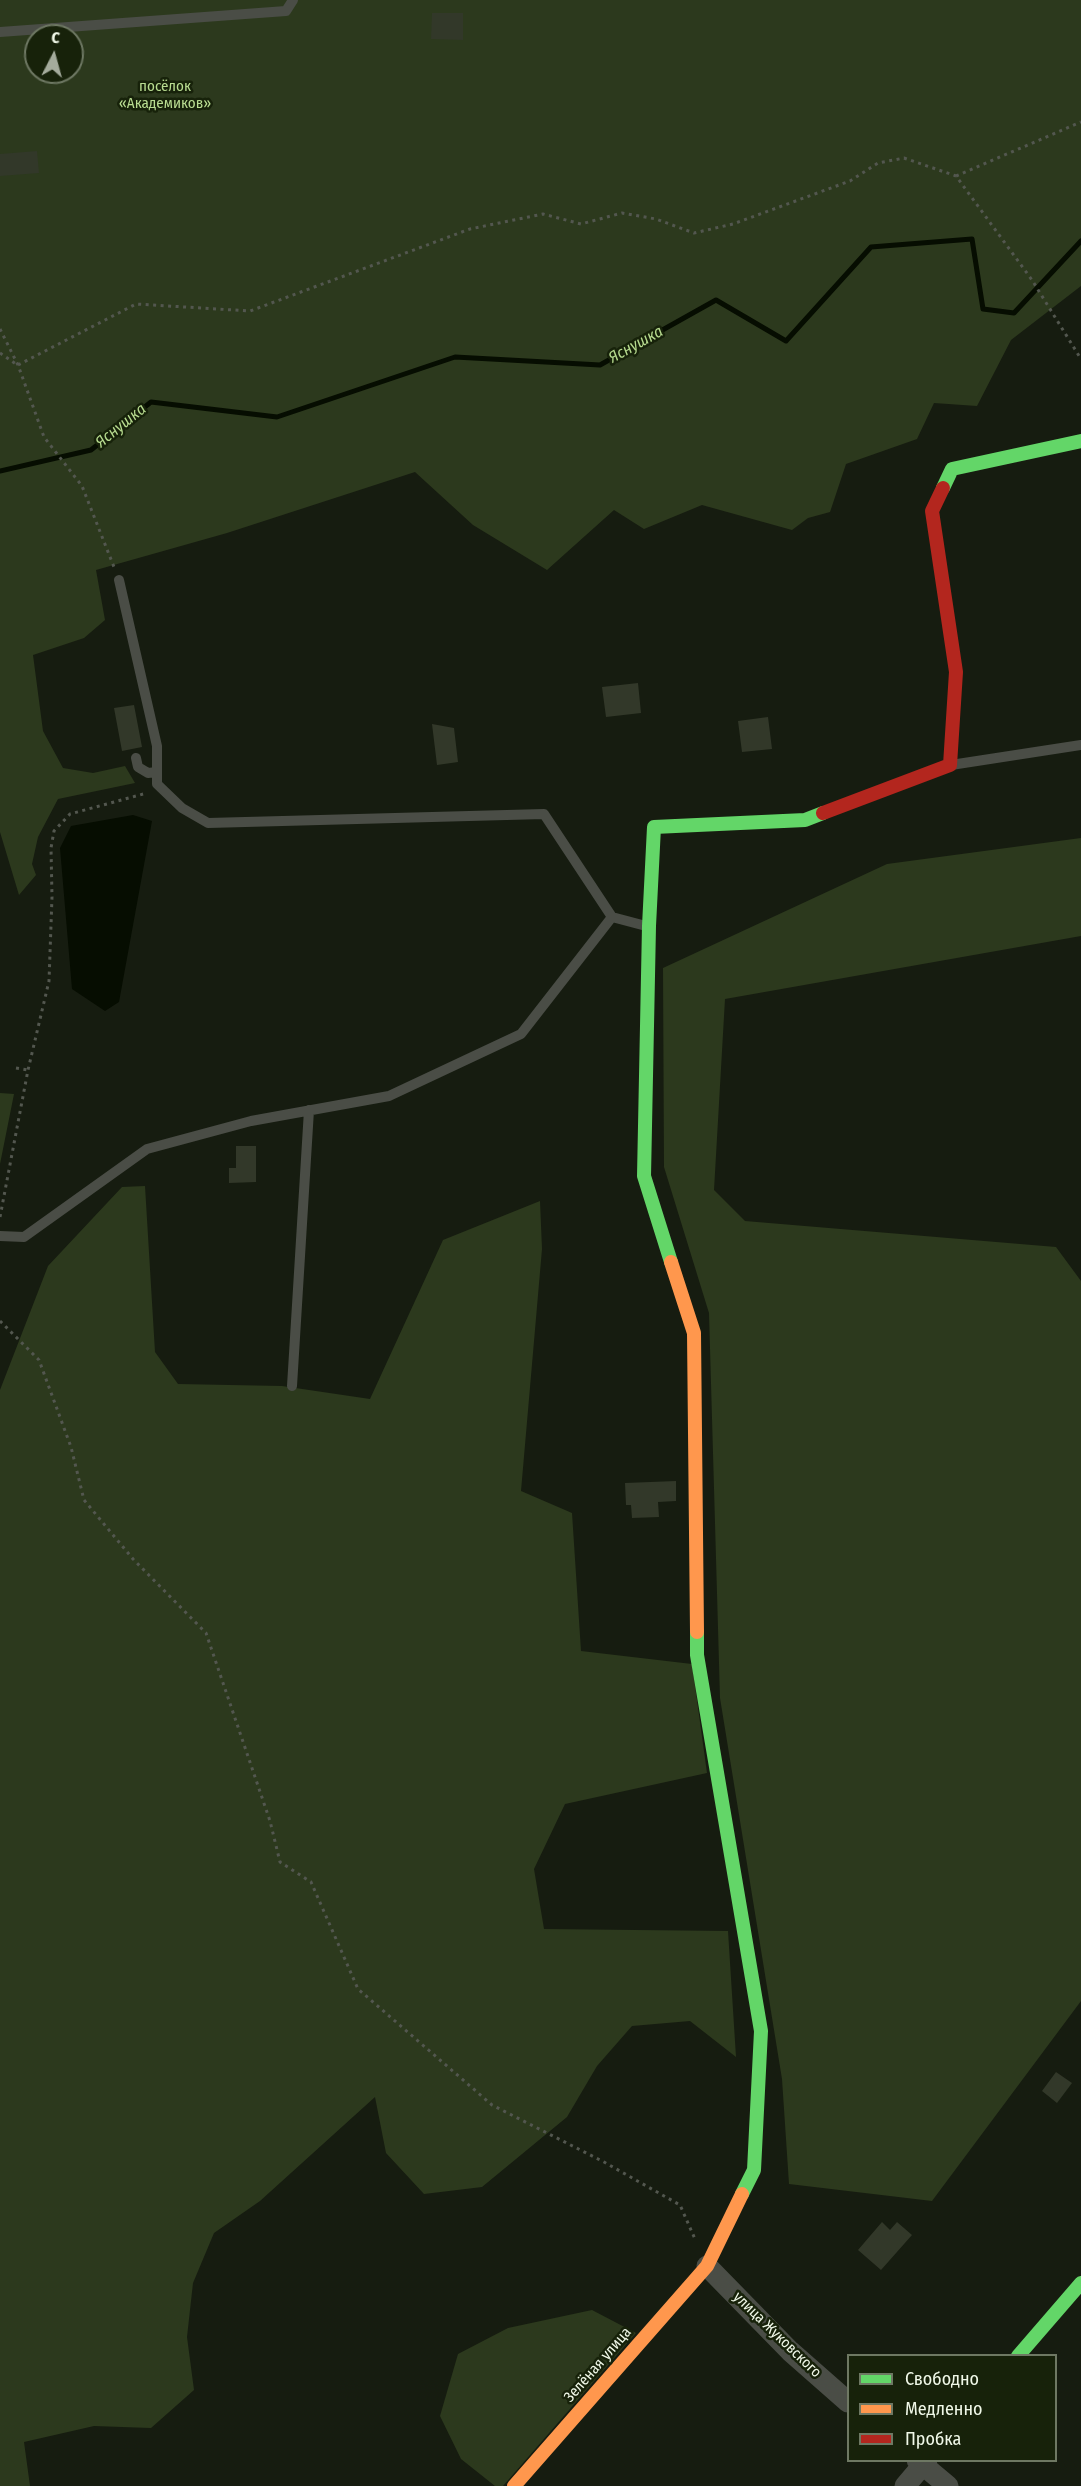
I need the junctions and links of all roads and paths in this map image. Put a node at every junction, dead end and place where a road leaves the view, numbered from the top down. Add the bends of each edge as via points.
1 (293, 0) edge
2 (0, 32) edge
3 (1081, 122) edge
4 (956, 176) junction
5 (0, 329) edge
6 (0, 353) edge
7 (1081, 359) edge
8 (18, 365) junction
9 (1081, 441) edge
10 (119, 580) joint
11 (1081, 744) edge
12 (136, 758) dead end
13 (950, 765) junction
14 (157, 772) junction
15 (157, 784) junction
16 (612, 917) junction
17 (649, 926) junction
18 (16, 1068) dead end
19 (28, 1070) junction
20 (309, 1110) junction
21 (0, 1217) edge
22 (0, 1236) edge
23 (0, 1321) edge
24 (292, 1386) dead end
25 (707, 2266) junction
26 (1081, 2283) edge
27 (1019, 2354) edge
28 (847, 2400) edge
29 (922, 2462) edge
30 (514, 2486) edge
31 (905, 2486) edge
32 (948, 2486) edge

1 - 2 lane via 286,11
3 - 4 path
4 - 7 path via 1032,280
4 - 8 path via 904,158 878,163 850,181 733,224 694,233 656,219 622,213 581,224 543,213 470,229 250,311 136,304
5 - 8 path
6 - 8 path
8 - 10 path via 44,437 82,486
9 - 13 street via 952,469 932,511 956,672
10 - 14 lane via 157,746
11 - 13 lane
12 - 14 lane via 138,767 148,773
13 - 17 street, Зелёная улица via 806,820 654,827
14 - 15 lane
15 - 16 lane via 182,808 208,823 544,814
15 - 19 path via 149,792 70,814 54,831 49,981
16 - 17 lane
16 - 20 lane via 521,1034 389,1096
17 - 25 street, Зелёная улица via 644,1176 694,1333 697,1655 761,2031 754,2170
18 - 19 path
19 - 21 path
20 - 22 lane via 251,1120 147,1149 24,1237
20 - 24 lane
23 - 25 path via 39,1360 71,1447 84,1500 133,1559 206,1633 270,1821 280,1862 311,1882 358,1989 492,2105 680,2205
25 - 28 street, улица Жуковского via 790,2351
25 - 30 street, Зелёная улица
26 - 27 street
29 - 31 street
29 - 32 street

